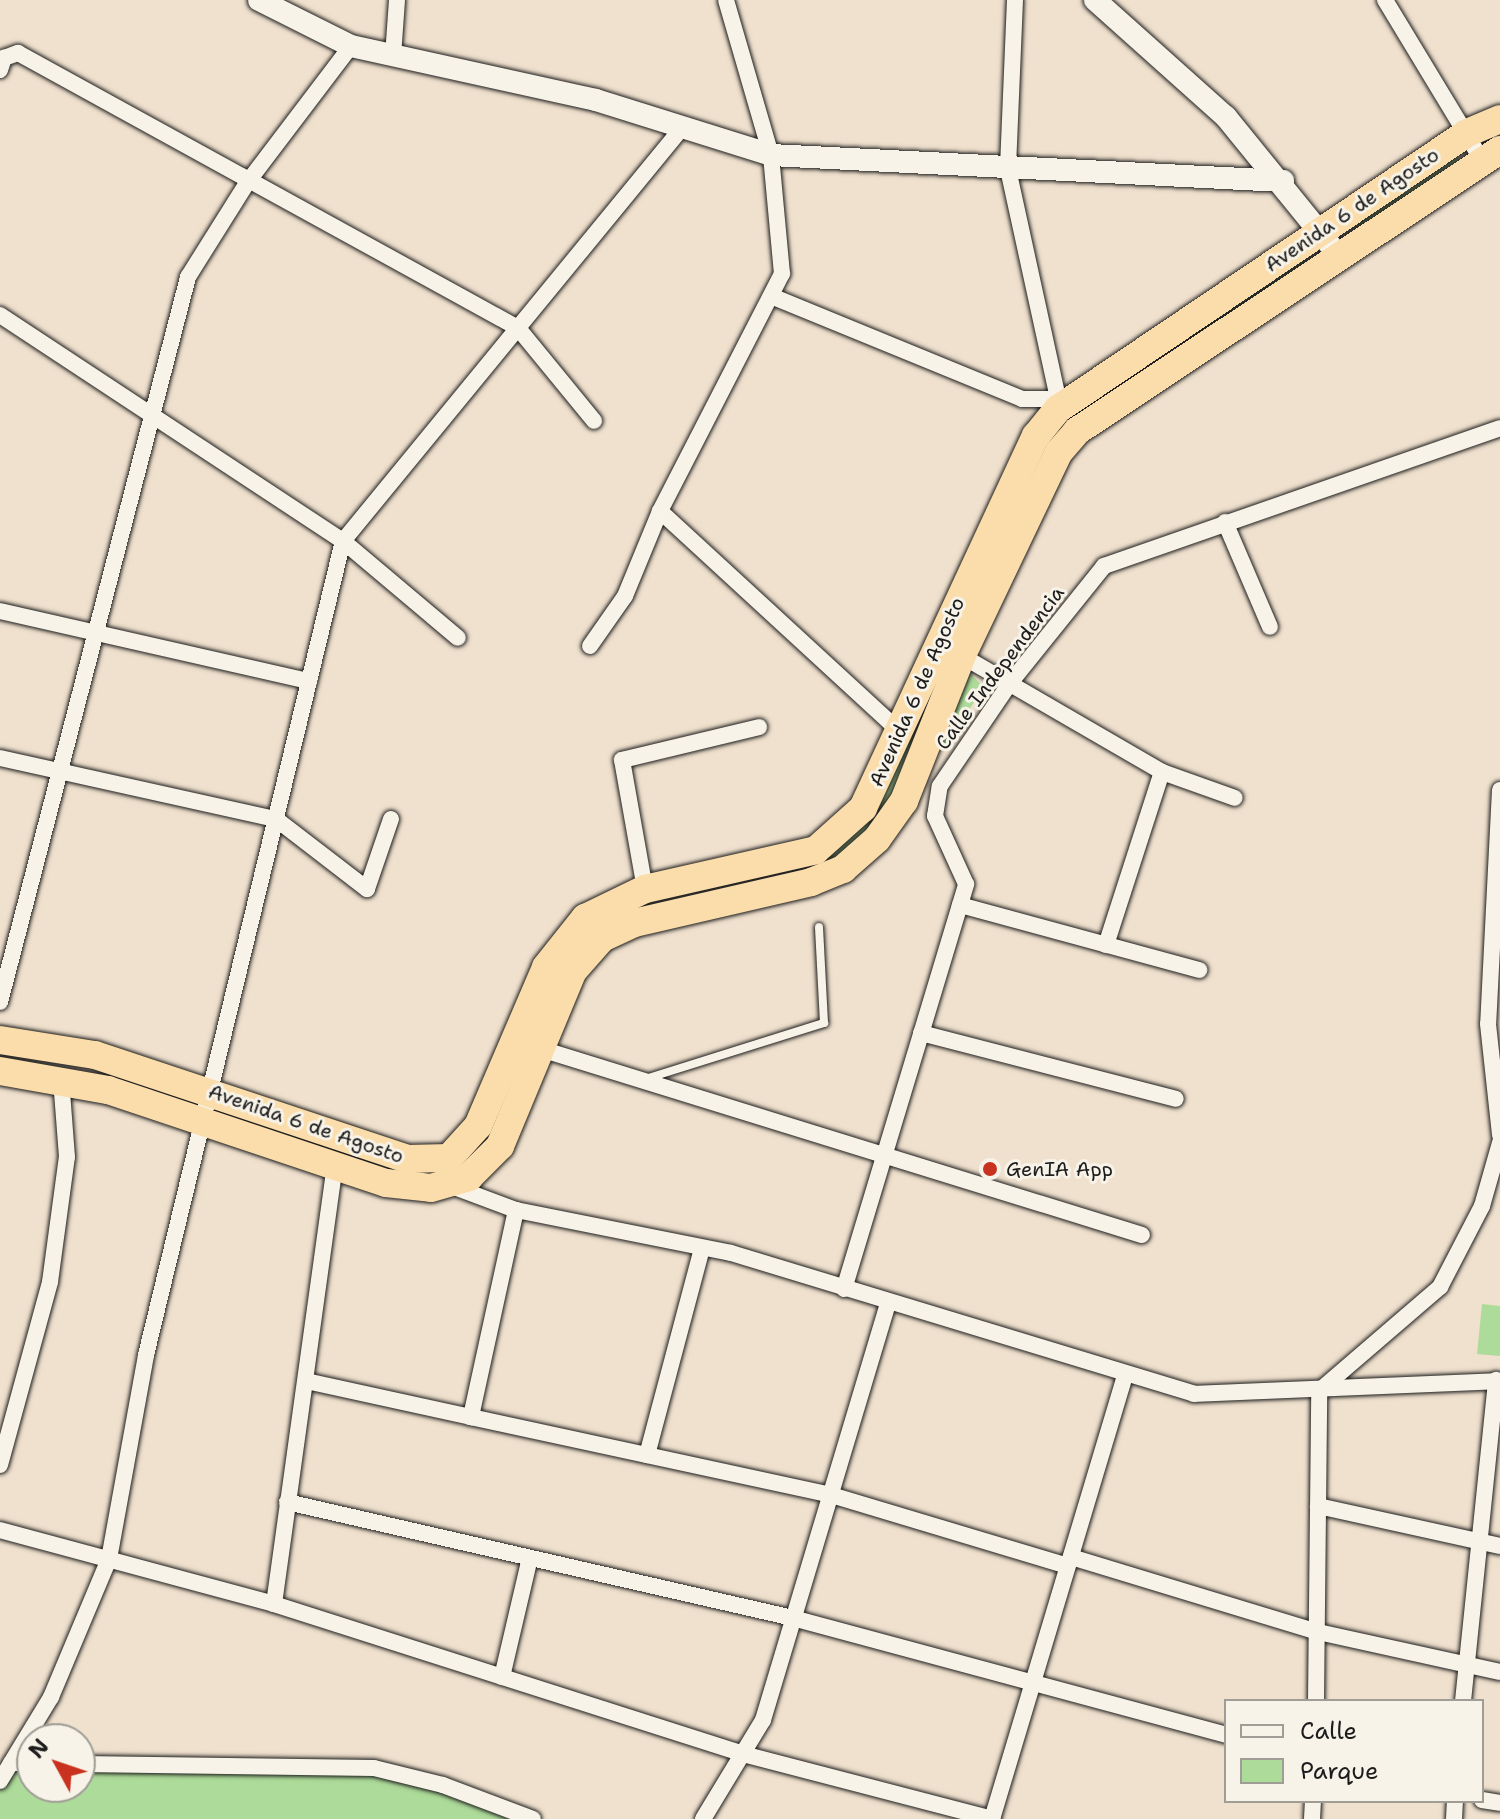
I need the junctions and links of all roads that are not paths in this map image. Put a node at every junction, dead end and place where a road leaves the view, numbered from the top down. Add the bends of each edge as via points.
1 (259, 0) edge
2 (397, 0) edge
3 (726, 0) edge
4 (1015, 0) edge
5 (1385, 0) edge
6 (1106, 3) edge
7 (351, 46) junction
8 (393, 56) junction
9 (0, 70) edge
10 (1500, 119) edge
11 (681, 129) junction
12 (1465, 134) junction
13 (771, 155) junction
14 (1491, 155) edge
15 (1008, 169) junction
16 (1283, 181) junction
17 (247, 183) junction
18 (1322, 231) junction
19 (1338, 255) junction
20 (776, 298) junction
21 (0, 315) edge
22 (518, 328) junction
23 (1056, 404) junction
24 (152, 415) junction
25 (594, 421) dead end
26 (1500, 428) edge
27 (1077, 431) junction
28 (660, 511) junction
29 (1225, 522) junction
30 (343, 541) junction
31 (0, 611) edge
32 (1270, 627) dead end
33 (95, 632) junction
34 (458, 638) dead end
35 (590, 646) dead end
36 (950, 650) junction
37 (309, 681) junction
38 (1010, 683) junction
39 (759, 727) dead end
40 (900, 732) junction
41 (0, 758) edge
42 (58, 771) junction
43 (1162, 772) junction
44 (1500, 790) edge
45 (1235, 798) dead end
46 (276, 819) junction
47 (391, 819) dead end
48 (1498, 844) edge
49 (797, 857) junction
50 (804, 885) junction
51 (645, 889) junction
52 (960, 905) junction
53 (819, 927) dead end
54 (594, 928) junction
55 (1106, 945) junction
56 (1199, 970) dead end
57 (0, 1002) edge
58 (921, 1033) junction
59 (0, 1040) edge
60 (541, 1049) junction
61 (0, 1071) edge
62 (61, 1079) junction
63 (641, 1081) junction
64 (212, 1092) junction
65 (1176, 1099) dead end
66 (205, 1121) junction
67 (1500, 1135) edge
68 (1500, 1143) edge
69 (456, 1152) junction
70 (403, 1157) junction
71 (883, 1158) junction
72 (335, 1166) junction
73 (394, 1185) junction
74 (449, 1185) junction
75 (516, 1210) junction
76 (1142, 1235) dead end
77 (702, 1248) junction
78 (844, 1289) junction
79 (888, 1303) junction
80 (1125, 1377) junction
81 (1498, 1380) edge
82 (306, 1381) junction
83 (1319, 1391) junction
84 (471, 1417) junction
85 (647, 1455) junction
86 (0, 1465) edge
87 (831, 1495) junction
88 (287, 1502) junction
89 (1318, 1506) junction
90 (0, 1530) edge
91 (1479, 1541) junction
92 (1500, 1546) edge
93 (530, 1558) junction
94 (109, 1559) junction
95 (1070, 1562) junction
96 (274, 1604) junction
97 (793, 1618) junction
98 (1318, 1632) junction
99 (1467, 1665) junction
100 (1500, 1672) edge
101 (502, 1677) junction
102 (1034, 1680) junction
103 (1316, 1699) edge
104 (1463, 1699) edge
105 (1224, 1734) edge
106 (743, 1754) junction
107 (11, 1763) junction
108 (16, 1763) edge
109 (96, 1764) edge
110 (0, 1781) edge
111 (533, 1819) edge
112 (703, 1819) edge
113 (992, 1819) edge

1 - 7 street
2 - 8 street
3 - 13 street
4 - 15 street
5 - 12 street
6 - 16 street via 1226,117
7 - 8 street
7 - 17 street
8 - 11 street via 596,100
9 - 17 street via 18,53
10 - 12 highway, Avenida 6 de Agosto
11 - 13 street
11 - 22 street
12 - 14 street
12 - 18 highway, Avenida 6 de Agosto
13 - 15 street
13 - 20 street via 782,274
14 - 19 highway, Avenida 6 de Agosto
15 - 16 street
15 - 23 street
16 - 18 street
17 - 22 street
17 - 24 street via 188,277
18 - 19 street
18 - 23 highway, Avenida 6 de Agosto
19 - 27 highway, Avenida 6 de Agosto
20 - 23 street via 1022,399
20 - 28 street
21 - 24 street
22 - 25 street
22 - 30 street
23 - 27 street
23 - 36 highway, Avenida 6 de Agosto via 1036,436
24 - 30 street
24 - 33 street
26 - 29 street, Calle Independencia
27 - 36 highway, Avenida 6 de Agosto via 1059,452
28 - 35 street via 625,596
28 - 40 street
29 - 32 street
29 - 38 street, Calle Independencia via 1104,566
30 - 34 street
30 - 37 street
31 - 33 street
33 - 37 street
33 - 42 street
36 - 38 street
36 - 40 highway, Avenida 6 de Agosto
36 - 50 highway, Avenida 6 de Agosto via 904,801 877,839 843,869
37 - 46 street
38 - 43 street
38 - 52 street, Calle Independencia via 952,762 936,799 935,816 966,872
39 - 51 street via 622,760
40 - 49 highway, Avenida 6 de Agosto via 863,808 843,831
41 - 42 street
42 - 46 street
42 - 57 street
43 - 45 street
43 - 55 street
44 - 48 street
46 - 47 street via 367,889
46 - 64 street
48 - 67 street via 1488,1024
49 - 50 highway
49 - 51 highway, Avenida 6 de Agosto
50 - 54 highway, Avenida 6 de Agosto
51 - 54 highway, Avenida 6 de Agosto
52 - 55 street
52 - 58 street, Calle Independencia
53 - 63 lane via 824,1023
54 - 60 highway, Avenida 6 de Agosto
54 - 69 highway, Avenida 6 de Agosto via 546,967 478,1126
55 - 56 street
58 - 65 street
58 - 71 street, Calle Independencia
59 - 64 highway, Avenida 6 de Agosto via 95,1055
60 - 63 street
60 - 74 highway, Avenida 6 de Agosto via 500,1146
61 - 62 highway, Avenida 6 de Agosto
62 - 66 highway, Avenida 6 de Agosto
62 - 86 street via 67,1157 50,1282
63 - 71 street
64 - 66 street
64 - 70 highway, Avenida 6 de Agosto
66 - 72 highway, Avenida 6 de Agosto
66 - 94 street via 146,1355
68 - 83 street via 1471,1231 1440,1287
69 - 70 highway, Avenida 6 de Agosto via 430,1162
69 - 74 highway
70 - 73 highway
71 - 76 street
71 - 78 street, Calle Independencia
72 - 73 highway, Avenida 6 de Agosto
72 - 82 street
73 - 74 highway, Avenida 6 de Agosto
74 - 75 street
75 - 77 street
75 - 84 street
77 - 78 street
77 - 85 street
78 - 79 street
79 - 80 street
79 - 87 street
80 - 83 street via 1194,1394
80 - 95 street
81 - 83 street
81 - 91 street
82 - 84 street
82 - 88 street
83 - 89 street
84 - 85 street
85 - 87 street
87 - 95 street
87 - 97 street
88 - 93 street
88 - 96 street
89 - 91 street
89 - 98 street
90 - 94 street
91 - 92 street
91 - 99 street
93 - 97 street
93 - 101 street
94 - 96 street
94 - 107 street via 51,1697
95 - 98 street
95 - 102 street
96 - 101 street
97 - 102 street
97 - 106 street via 763,1720
98 - 99 street
98 - 103 street
99 - 100 street
99 - 104 street
101 - 106 street
102 - 105 street
102 - 113 street
106 - 112 street
106 - 113 street
107 - 108 street
107 - 110 street
109 - 111 street via 374,1768

